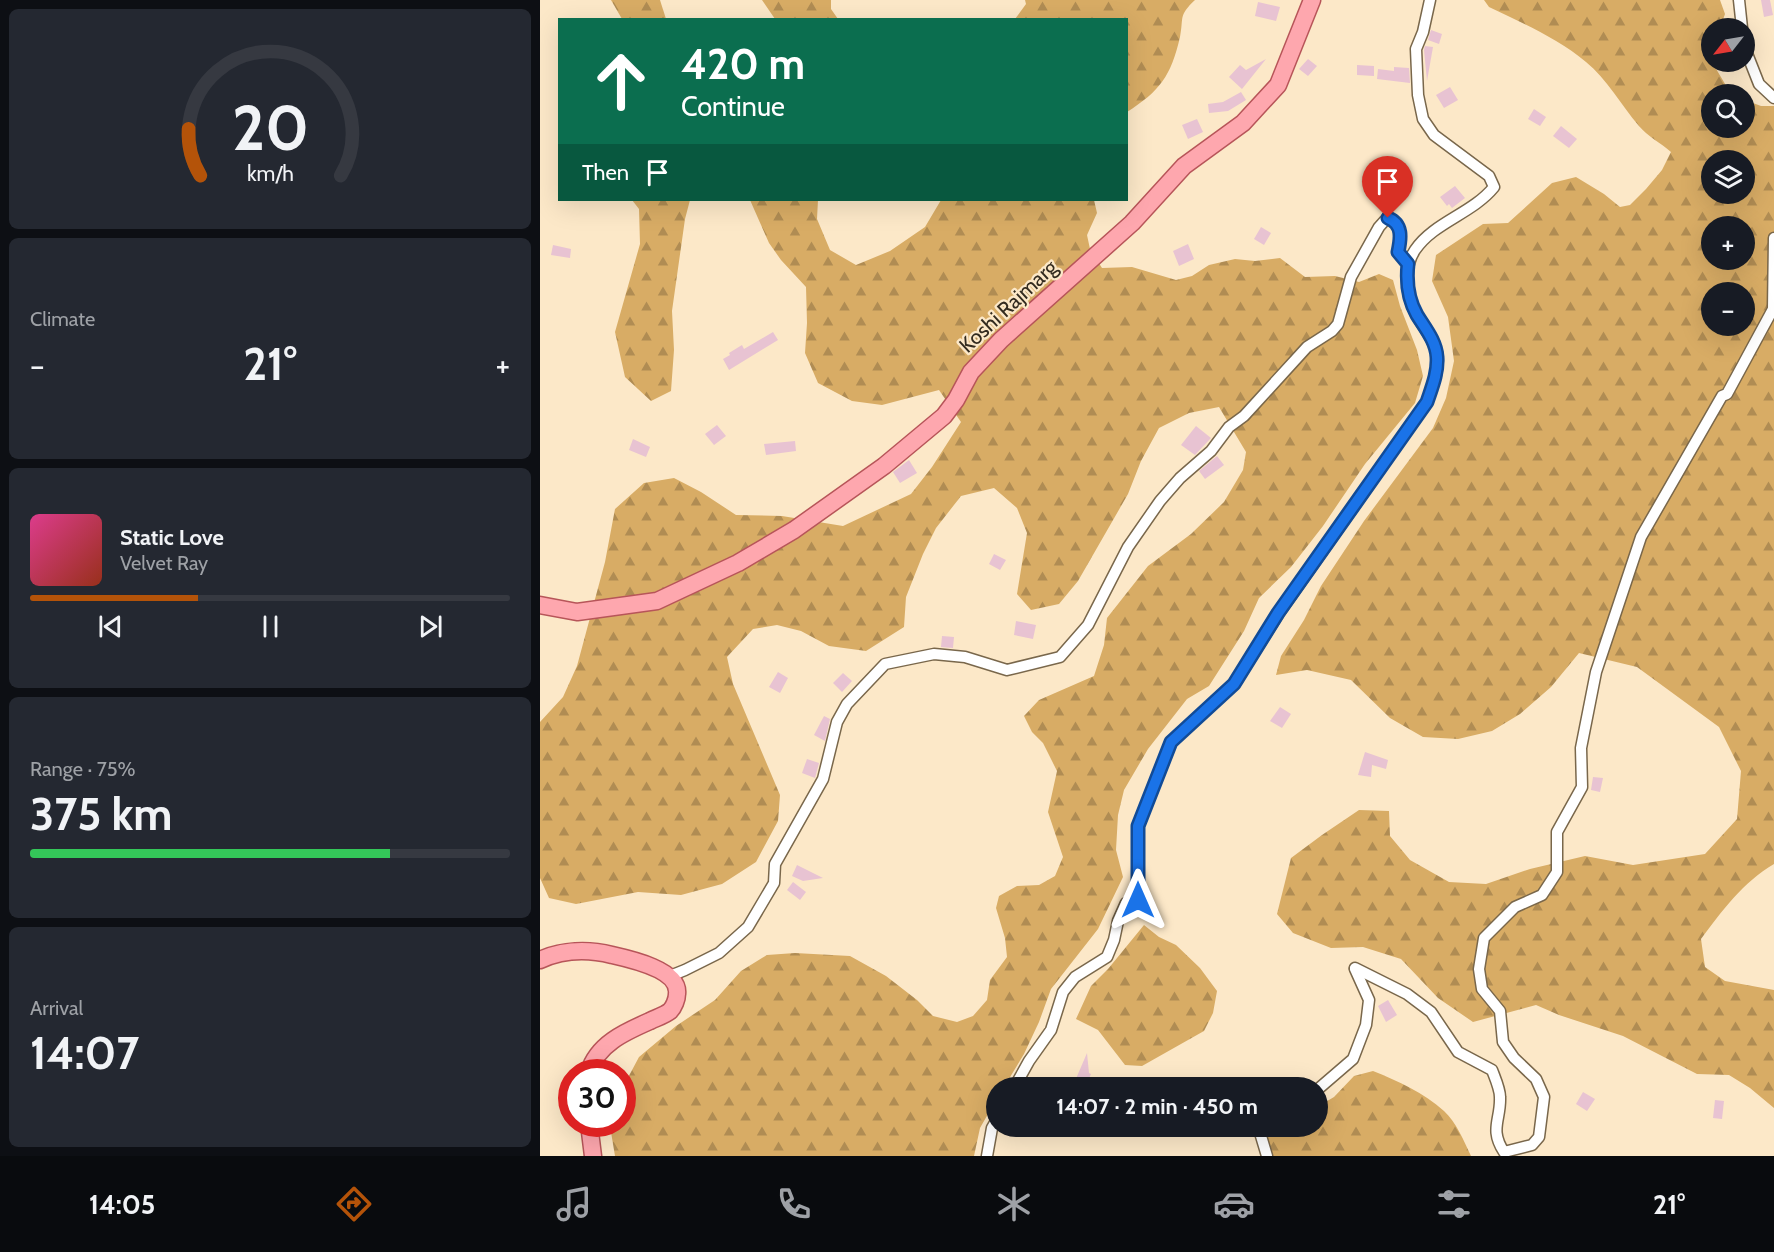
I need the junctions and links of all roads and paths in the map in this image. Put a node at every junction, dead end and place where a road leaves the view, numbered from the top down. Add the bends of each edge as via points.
1 (1312, 0) edge
2 (1430, 0) edge
3 (1738, 0) edge
4 (1741, 18) edge
5 (1754, 72) edge
6 (1774, 98) edge
7 (1774, 238) edge
8 (1408, 264) junction
9 (540, 605) edge
10 (540, 960) edge
11 (670, 976) junction
12 (596, 1059) edge
13 (1020, 1077) edge
14 (1328, 1081) edge
15 (591, 1137) edge
16 (990, 1137) edge
17 (1261, 1137) edge
18 (593, 1156) edge
19 (987, 1156) edge
20 (1267, 1156) edge

1 - 9 main road, Koshi Rajmarg via 1278,85 1271,93 1243,123 1184,166 1132,223 1001,340 971,372 944,416 884,466 794,530 738,563 657,601 577,612
2 - 8 street via 1416,50 1423,119 1434,135 1489,176 1494,187 1486,197 1428,235
3 - 4 street
5 - 6 street via 1759,84
7 - 14 street via 1773,309 1641,537 1596,672 1581,748 1582,788 1557,832 1557,872 1542,895 1515,907 1484,938 1479,969 1482,989 1500,1011 1503,1042 1536,1079 1544,1097 1539,1137 1532,1145 1504,1152 1495,1125 1500,1097 1492,1070 1458,1052 1431,1012 1415,1000 1355,968 1369,1000 1366,1025 1353,1059
8 - 11 street via 1398,252 1400,230 1388,218 1352,277 1338,324 1307,347 1160,501 1128,547 1088,626 1060,657 1007,670 965,657 934,654 885,664 842,713 823,779 775,864 774,883 747,927 719,953
8 - 13 street via 1409,294 1437,354 1437,373 1427,402 1278,613 1234,684 1171,742 1138,826 1138,900 1126,903 1107,957 1075,977 1063,992 1051,1030
10 - 11 main road via 554,954 600,952 631,959
11 - 12 main road via 678,987 670,1010 609,1042
15 - 18 main road
16 - 19 street
17 - 20 street

